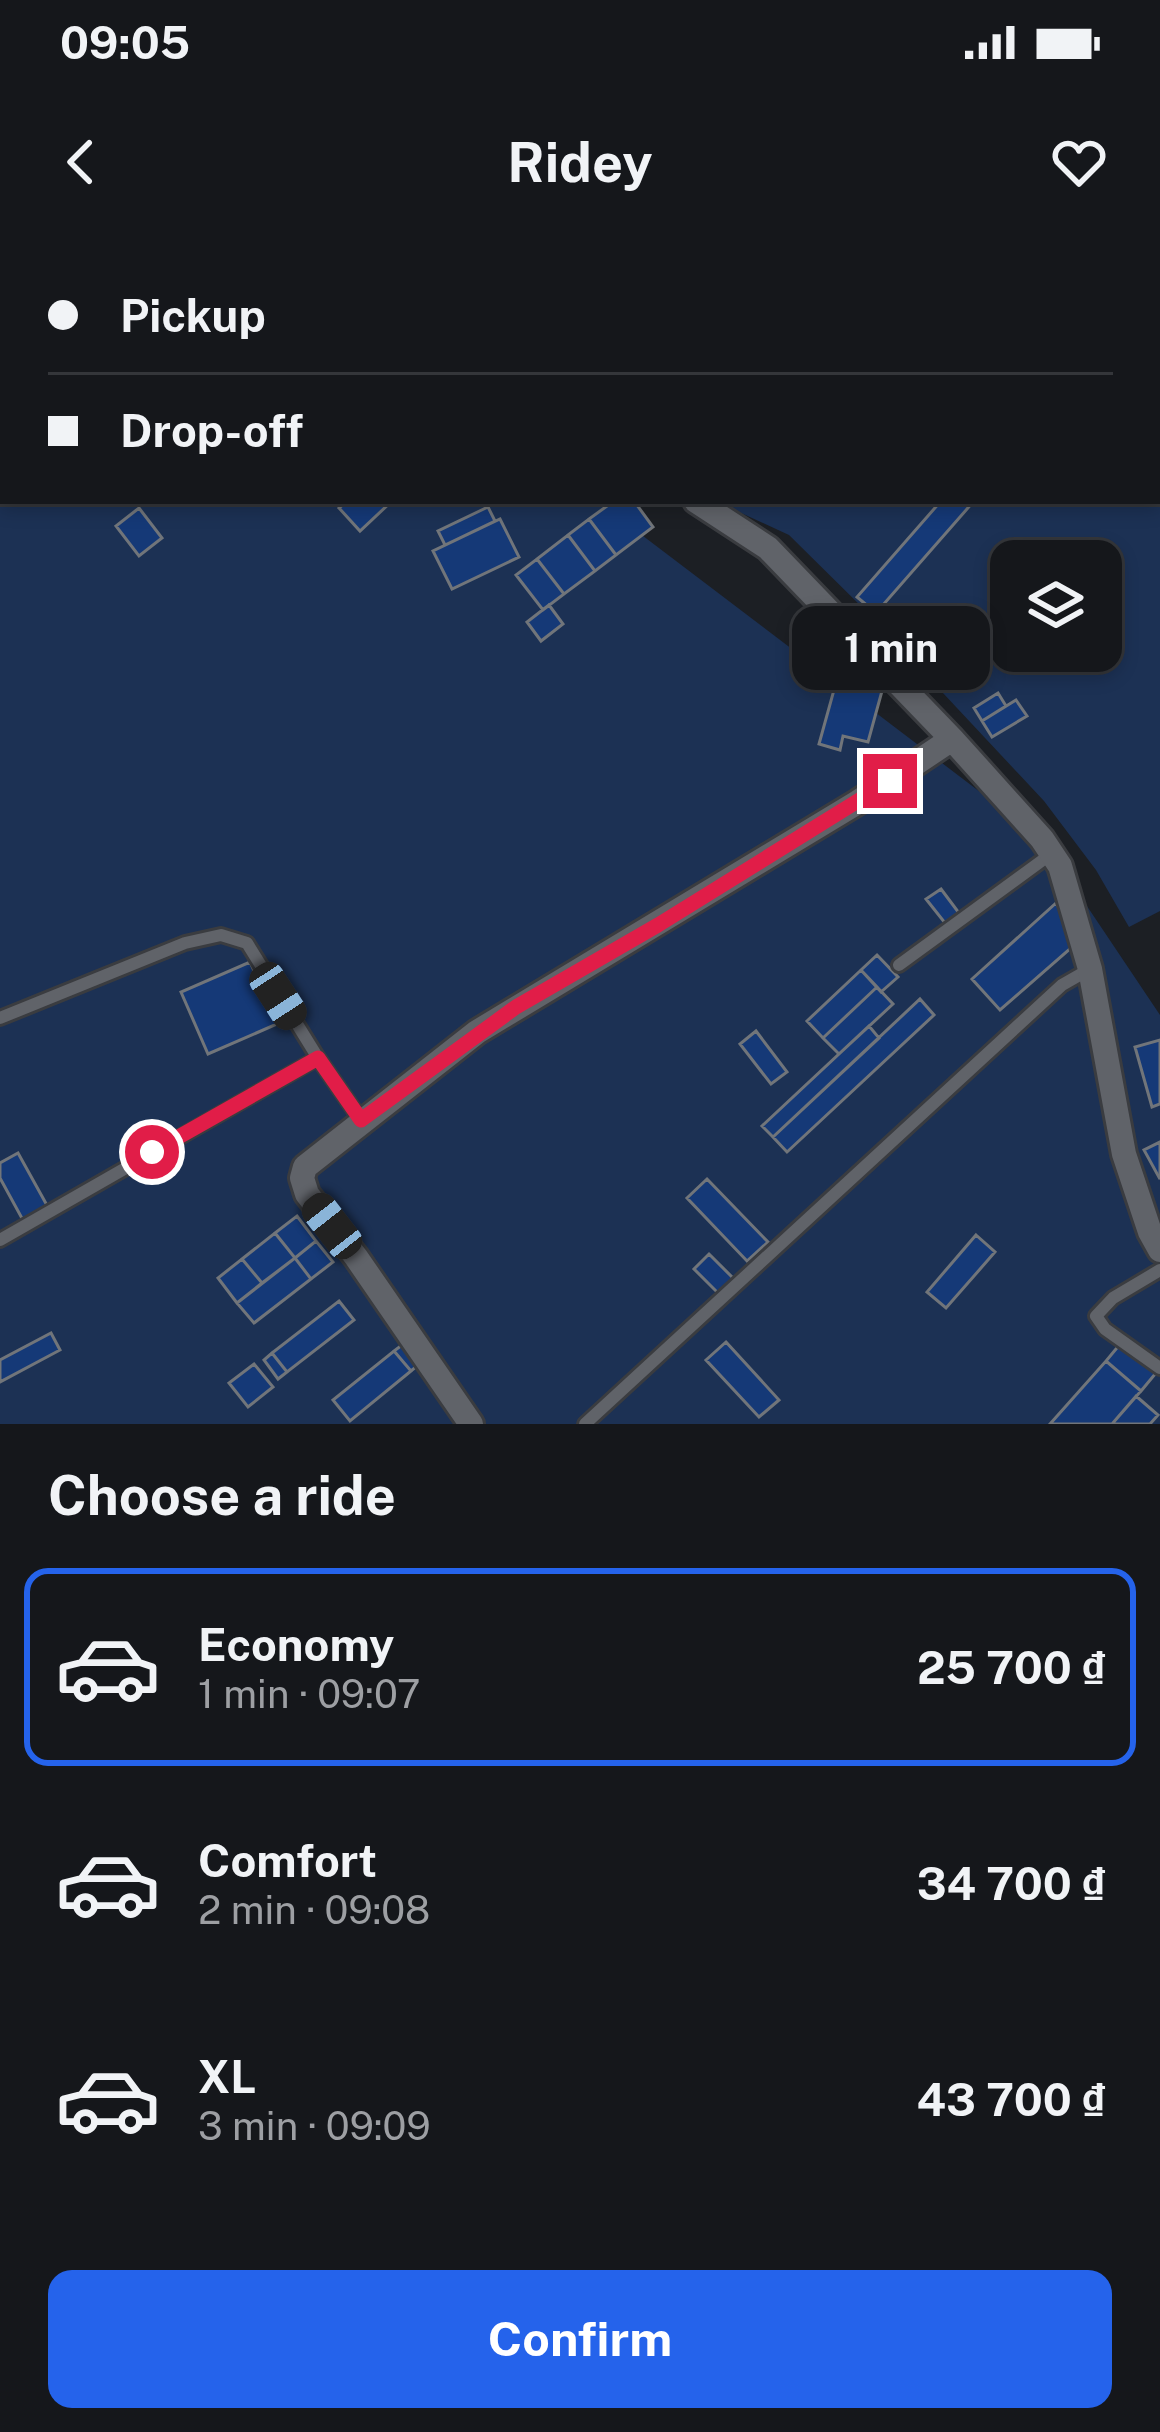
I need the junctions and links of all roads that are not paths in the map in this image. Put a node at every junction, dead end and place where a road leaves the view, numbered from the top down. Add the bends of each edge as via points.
1 (701, 504) edge
2 (952, 739) junction
3 (1051, 854) junction
4 (899, 965) dead end
5 (1090, 969) junction
6 (0, 1018) edge
7 (318, 1058) junction
8 (361, 1120) junction
9 (0, 1240) edge
10 (1160, 1250) edge
11 (1160, 1270) edge
12 (1160, 1368) edge
13 (471, 1424) edge
14 (585, 1424) edge

1 - 2 street via 768,548
2 - 3 street
2 - 8 street via 516,1007
3 - 4 lane
3 - 5 street
5 - 10 street via 1124,1154
5 - 14 lane via 1062,986
6 - 7 lane via 221,935 247,943
7 - 8 lane
7 - 9 lane
8 - 13 street via 305,1167 304,1185
11 - 12 lane via 1096,1316

